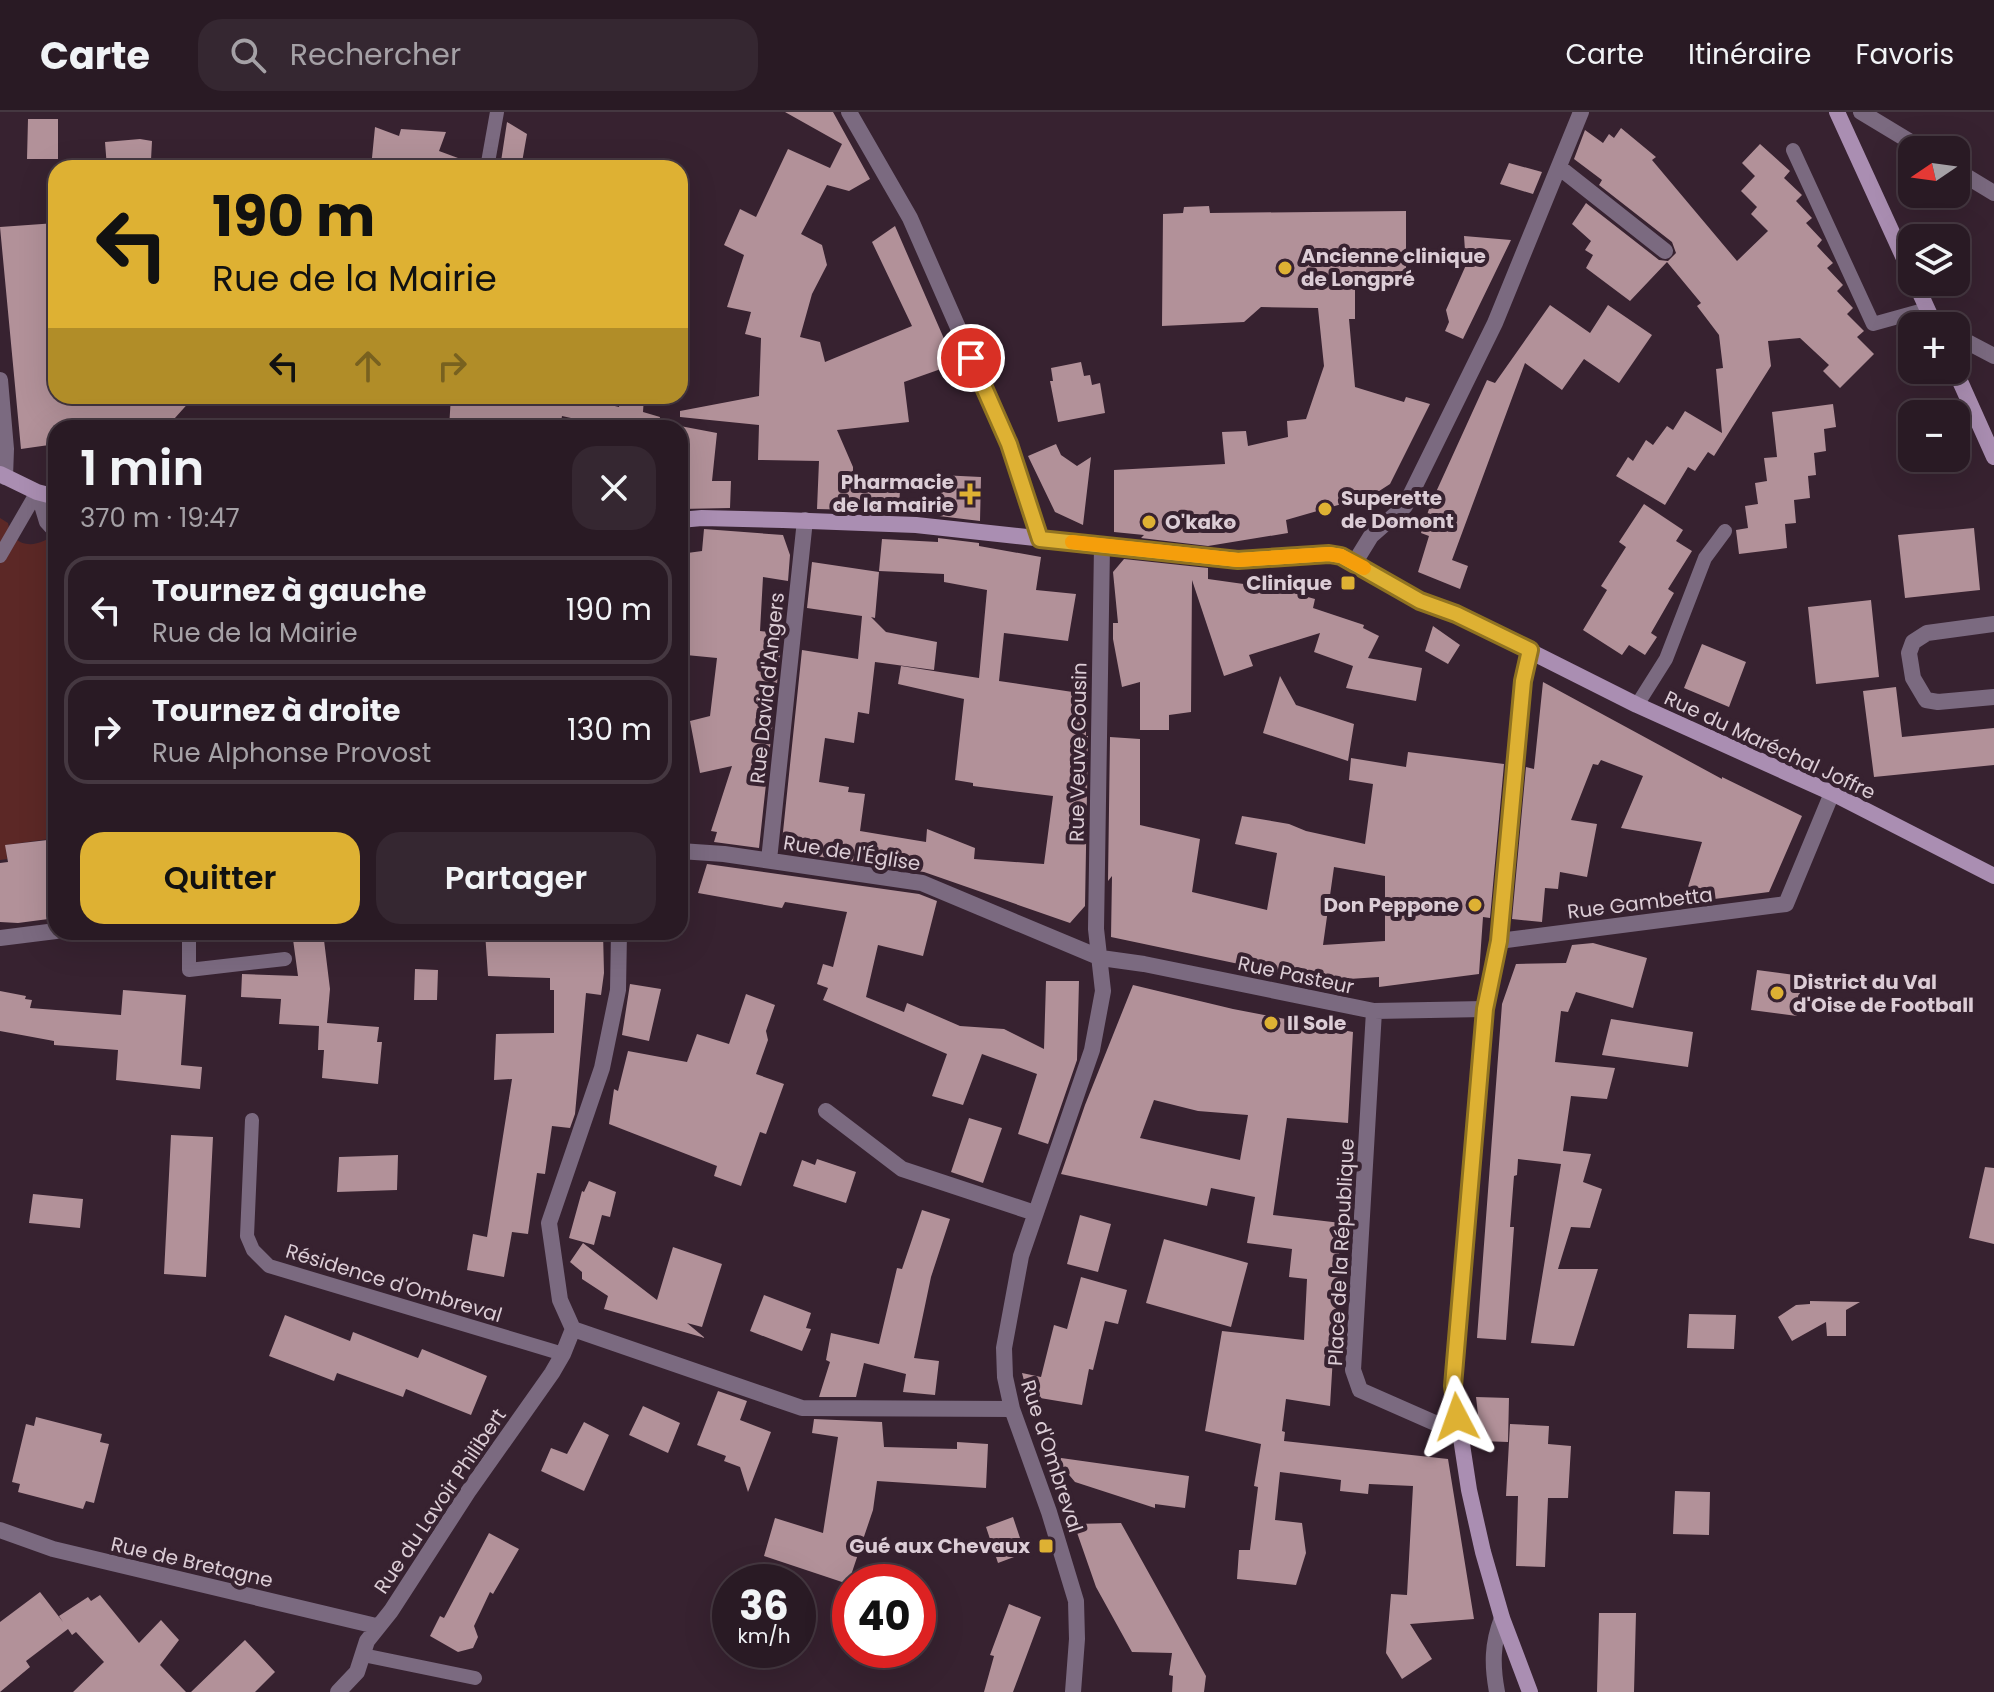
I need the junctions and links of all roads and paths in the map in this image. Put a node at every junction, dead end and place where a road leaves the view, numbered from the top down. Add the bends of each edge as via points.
1 (497, 112) edge
2 (849, 112) edge
3 (1581, 112) edge
4 (1861, 112) edge
5 (1839, 116) edge
6 (1901, 136) edge
7 (1793, 150) dead end
8 (488, 160) edge
9 (1560, 168) junction
10 (1970, 178) edge
11 (1994, 193) edge
12 (1898, 245) edge
13 (1665, 251) dead end
14 (1921, 296) edge
15 (1927, 309) junction
16 (1928, 312) edge
17 (1970, 343) edge
18 (1994, 356) edge
19 (0, 380) edge
20 (1961, 384) edge
21 (1994, 457) edge
22 (3, 476) edge
23 (37, 492) junction
24 (48, 495) edge
25 (688, 519) edge
26 (805, 520) junction
27 (48, 524) edge
28 (1725, 531) dead end
29 (1040, 539) junction
30 (1102, 546) junction
31 (0, 556) edge
32 (1355, 562) junction
33 (1994, 624) edge
34 (1530, 650) junction
35 (1994, 697) edge
36 (1637, 705) junction
37 (1832, 793) junction
38 (688, 852) edge
39 (769, 860) junction
40 (1994, 876) edge
41 (48, 932) edge
42 (0, 938) edge
43 (189, 940) edge
44 (619, 940) edge
45 (1499, 941) junction
46 (1101, 958) junction
47 (285, 959) dead end
48 (1485, 1009) junction
49 (1374, 1011) junction
50 (826, 1111) dead end
51 (252, 1120) dead end
52 (1035, 1213) junction
53 (573, 1329) junction
54 (563, 1354) junction
55 (1012, 1409) junction
56 (1458, 1427) junction
57 (0, 1530) edge
58 (1502, 1618) junction
59 (376, 1626) junction
60 (363, 1655) junction
61 (475, 1678) dead end
62 (338, 1692) edge
63 (1073, 1692) edge
64 (1497, 1692) edge
65 (1530, 1692) edge

1 - 8 lane
2 - 29 street via 910,218 1009,444
3 - 9 street
4 - 5 street
4 - 6 street
5 - 12 street
7 - 15 lane via 1873,324
9 - 13 street
9 - 32 street via 1495,323 1405,506 1371,536
10 - 11 street
14 - 15 street
15 - 16 street
17 - 18 street
19 - 22 street
20 - 21 street
22 - 23 street
23 - 24 street
23 - 27 lane
23 - 31 lane
25 - 26 street
26 - 29 street
26 - 39 street, Rue David d'Angers
28 - 36 lane via 1705,558 1666,659
29 - 30 street
30 - 32 street via 1238,560 1329,554
30 - 46 street, Rue Veuve Cousin via 1096,929
32 - 34 street, Rue du Maréchal Joffre via 1400,591
33 - 35 street via 1927,633 1913,642 1909,653 1913,678 1926,700
34 - 36 street, Rue du Maréchal Joffre
34 - 45 street
36 - 37 street, Rue du Maréchal Joffre
37 - 40 street, Rue du Maréchal Joffre
37 - 45 street, Rue Gambetta via 1786,904
38 - 39 street, Rue de l'Église
39 - 46 street, Rue de l'Église via 922,883
41 - 42 street
43 - 47 lane via 189,970
44 - 53 street via 618,990 602,1068 549,1223 560,1300
45 - 48 street
46 - 49 street, Rue Pasteur
46 - 52 street, Rue d'Ombreval via 1103,991 1092,1050
48 - 49 street, Rue Pasteur
48 - 56 street via 1453,1386
49 - 56 street, Place de la République via 1353,1370 1360,1390 1435,1423
50 - 52 street via 902,1169
51 - 54 lane, Résidence d'Ombreval via 247,1236 269,1266
52 - 55 street, Rue d'Ombreval via 1021,1256 1004,1348
53 - 54 street, Rue du Lavoir Philibert
53 - 55 street via 802,1408
54 - 59 street, Rue du Lavoir Philibert
55 - 63 street, Rue d'Ombreval via 1076,1601
56 - 58 street
57 - 59 street, Rue de Bretagne via 53,1549
58 - 64 street via 1492,1665
58 - 65 street
59 - 60 street, Rue du Lavoir Philibert
60 - 61 lane
60 - 62 street, Rue du Lavoir Philibert via 357,1672

